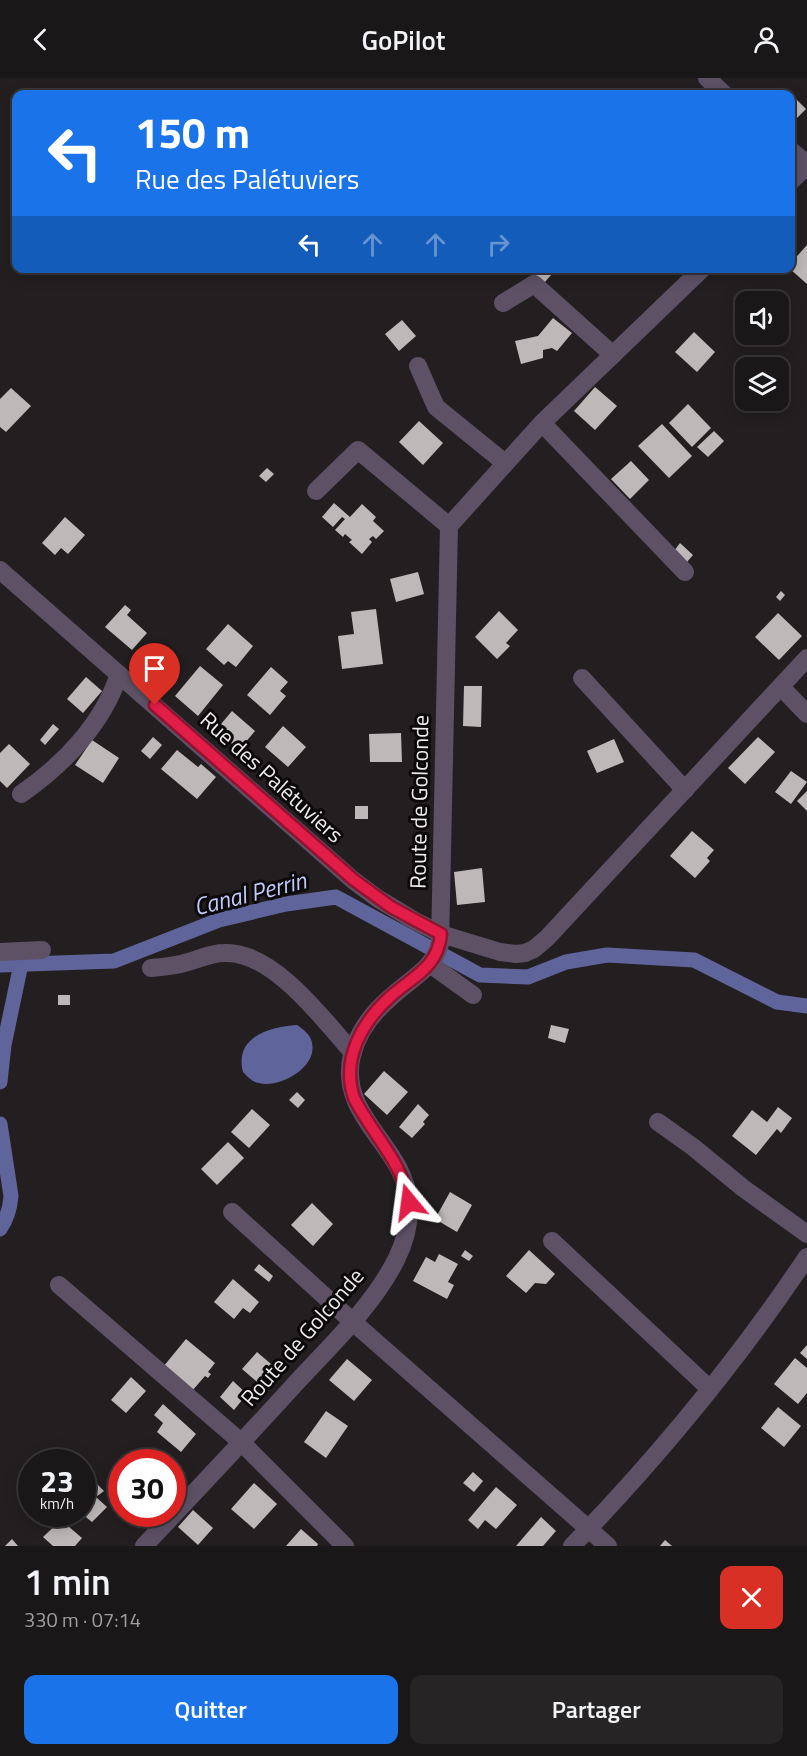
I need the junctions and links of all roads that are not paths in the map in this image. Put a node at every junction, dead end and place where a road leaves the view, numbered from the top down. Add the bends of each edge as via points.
1 (707, 78) edge
2 (720, 90) edge
3 (795, 154) edge
4 (807, 165) edge
5 (795, 177) edge
6 (698, 273) edge
7 (503, 303) dead end
8 (613, 355) junction
9 (418, 366) dead end
10 (542, 423) junction
11 (505, 463) junction
12 (316, 491) dead end
13 (449, 525) junction
14 (0, 570) edge
15 (685, 572) dead end
16 (807, 658) edge
17 (119, 674) junction
18 (582, 678) dead end
19 (781, 687) junction
20 (807, 714) edge
21 (686, 790) junction
22 (21, 794) dead end
23 (441, 934) junction
24 (42, 950) dead end
25 (0, 952) edge
26 (430, 964) junction
27 (151, 968) dead end
28 (473, 995) dead end
29 (353, 1053) junction
30 (658, 1122) dead end
31 (232, 1212) dead end
32 (807, 1234) edge
33 (552, 1241) dead end
34 (807, 1257) edge
35 (59, 1285) dead end
36 (353, 1322) junction
37 (710, 1389) junction
38 (241, 1443) junction
39 (589, 1528) junction
40 (144, 1546) edge
41 (345, 1546) edge
42 (572, 1546) edge
43 (608, 1546) edge

1 - 2 street
3 - 4 street
4 - 5 street
6 - 8 street
7 - 8 street via 534,284
8 - 10 street
9 - 11 street via 436,407
10 - 11 street
10 - 15 street
11 - 13 street
12 - 13 street via 358,450
13 - 23 street, Route de Golconde
14 - 17 street, Rue des Palétuviers
16 - 19 street, Rue des Palétuviers
17 - 22 street via 112,695 71,752
17 - 23 street, Rue des Palétuviers via 354,880
18 - 21 street
19 - 20 street
19 - 21 street, Rue des Palétuviers
21 - 23 street, Rue des Palétuviers via 534,950 508,954
23 - 26 street, Route de Golconde via 439,950
24 - 25 street
26 - 28 street
26 - 29 street, Route de Golconde via 376,1011 364,1025
27 - 29 street via 222,953 252,959 296,990
29 - 36 street, Route de Golconde via 350,1087 406,1185 409,1217 395,1260
30 - 32 street
31 - 36 street
33 - 37 street
34 - 37 street
35 - 38 street
36 - 38 street, Route de Golconde
36 - 39 street
37 - 39 street
38 - 40 street, Route de Golconde
38 - 41 street
39 - 42 street
39 - 43 street

